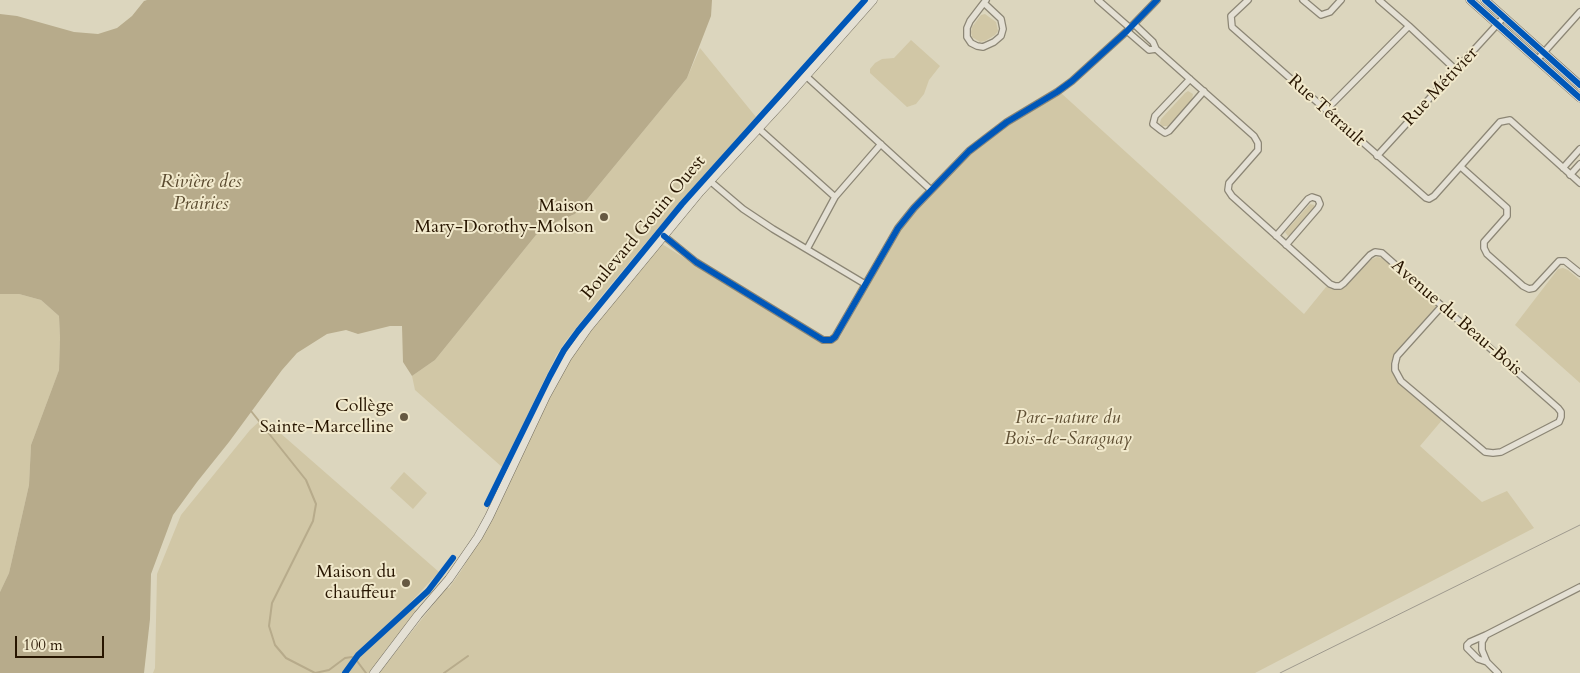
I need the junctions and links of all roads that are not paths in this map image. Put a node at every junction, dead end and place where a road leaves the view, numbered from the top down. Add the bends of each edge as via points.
1 (873, 0) edge
2 (1098, 0) edge
3 (1157, 0) edge
4 (1248, 0) edge
5 (1303, 0) edge
6 (1341, 0) edge
7 (1379, 0) edge
8 (1470, 0) edge
9 (1485, 0) edge
10 (985, 1) edge
11 (1580, 12) edge
12 (1504, 17) junction
13 (1497, 25) junction
14 (1409, 26) junction
15 (1130, 27) junction
16 (1156, 49) junction
17 (1543, 52) junction
18 (1537, 60) junction
19 (1457, 71) junction
20 (806, 76) junction
21 (1190, 79) junction
22 (1580, 85) edge
23 (1204, 91) junction
24 (1580, 98) edge
25 (1326, 110) junction
26 (758, 128) junction
27 (881, 144) junction
28 (1580, 149) edge
29 (1377, 156) junction
30 (1580, 164) edge
31 (1461, 167) junction
32 (1563, 168) junction
33 (1570, 175) junction
34 (710, 181) junction
35 (1580, 183) edge
36 (931, 190) junction
37 (835, 197) junction
38 (664, 236) junction
39 (1276, 236) junction
40 (1286, 245) junction
41 (808, 249) junction
42 (1580, 273) edge
43 (865, 284) junction
44 (1442, 306) junction
45 (1580, 587) edge
46 (1486, 635) junction
47 (1487, 662) junction
48 (374, 673) edge
49 (1498, 673) edge

1 - 20 street, Boulevard Gouin Ouest
2 - 15 street, Avenue du Beau-Bois
3 - 15 street
4 - 25 street, Rue Tétrault via 1231,16 1232,27
5 - 6 street via 1321,15 1330,12
7 - 14 street
8 - 13 street
9 - 12 street
10 - 10 street via 967,28 971,43 984,47 994,42 1003,29 1001,19
11 - 17 street
12 - 13 street, Rue Métivier
12 - 17 street
13 - 18 street
13 - 19 street, Rue Métivier
14 - 19 street
14 - 25 street
15 - 16 street, Avenue du Beau-Bois via 1153,42
15 - 16 street, Avenue du Beau-Bois via 1149,50
15 - 36 street via 1072,81 988,135
16 - 21 street, Avenue du Beau-Bois
17 - 18 street
17 - 22 street
18 - 24 street
19 - 29 street, Rue Métivier
20 - 26 street, Boulevard Gouin Ouest
20 - 27 street
21 - 23 street, Avenue du Beau-Bois
21 - 23 street via 1155,116 1153,124 1165,133 1169,132
23 - 39 street, Avenue du Beau-Bois via 1258,142 1258,150 1229,183 1228,190
25 - 29 street, Rue Tétrault
26 - 34 street, Boulevard Gouin Ouest
26 - 37 street
27 - 36 street
27 - 37 street
28 - 32 street
29 - 31 street, Rue Tétrault via 1429,199
30 - 33 street
31 - 32 street via 1500,122 1510,120
31 - 42 street via 1507,208 1507,216 1484,242 1487,254 1529,289 1534,288 1559,261 1565,261
32 - 33 street
33 - 35 street
34 - 38 street, Boulevard Gouin Ouest
34 - 41 street via 743,209
36 - 43 street via 898,228
37 - 41 street
38 - 43 street via 696,262 823,340 835,337
38 - 48 street, Boulevard Gouin Ouest via 597,315 571,352 546,396 478,537
39 - 40 street, Avenue du Beau-Bois
39 - 40 street via 1308,199 1318,199 1318,208
40 - 44 street, Avenue du Beau-Bois via 1335,286 1344,283 1370,255 1382,253
41 - 43 street
44 - 44 street, Avenue du Beau-Bois via 1397,356 1395,364 1401,381 1485,452 1501,452 1559,422 1561,412 1558,408
45 - 46 street
46 - 47 street via 1482,650
46 - 47 street via 1470,642 1467,648 1478,659
47 - 49 street

